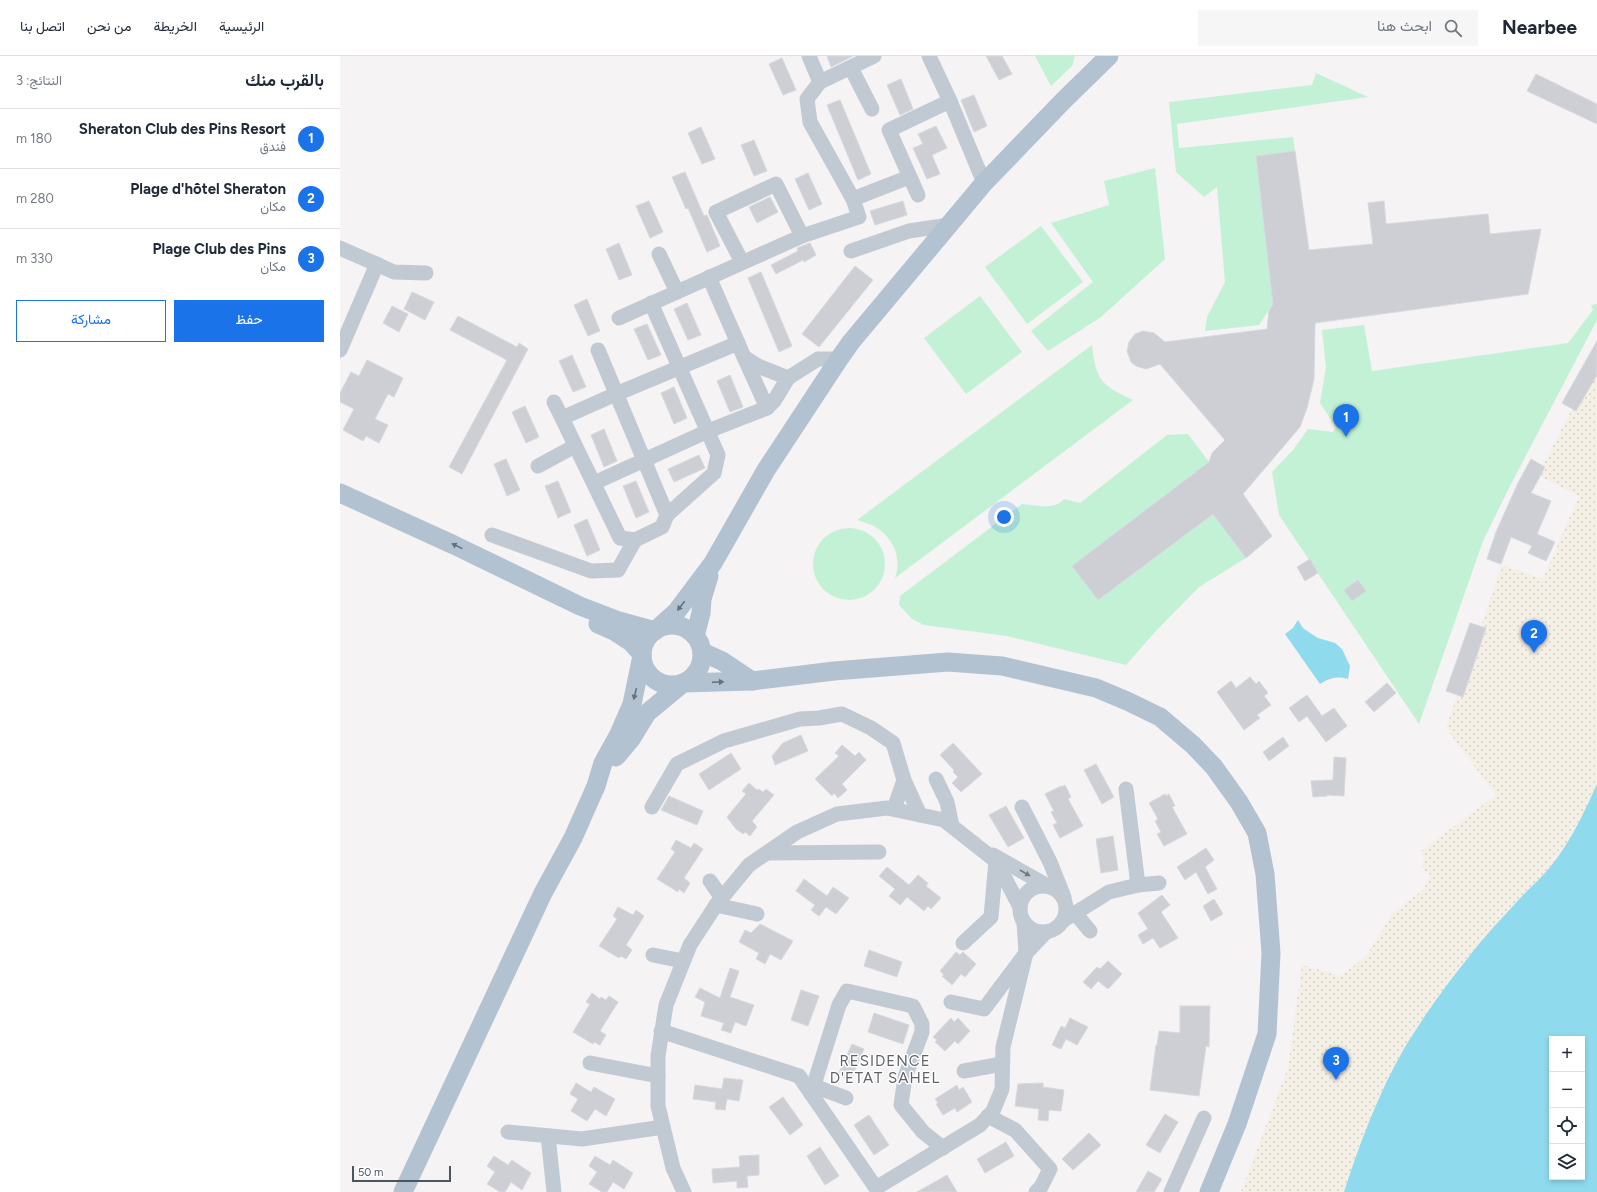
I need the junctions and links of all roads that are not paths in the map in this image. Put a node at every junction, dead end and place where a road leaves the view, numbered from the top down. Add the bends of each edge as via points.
1 (809, 56) edge
2 (874, 56) edge
3 (929, 56) edge
4 (1109, 56) edge
5 (851, 68) junction
6 (820, 82) junction
7 (950, 101) junction
8 (872, 109) dead end
9 (909, 177) junction
10 (984, 183) junction
11 (918, 195) dead end
12 (853, 199) junction
13 (949, 225) junction
14 (802, 236) junction
15 (340, 248) edge
16 (851, 251) dead end
17 (659, 254) dead end
18 (742, 262) junction
19 (377, 264) junction
20 (426, 273) dead end
21 (709, 277) junction
22 (677, 292) junction
23 (651, 304) junction
24 (619, 318) dead end
25 (738, 343) junction
26 (340, 350) edge
27 (598, 350) dead end
28 (744, 357) junction
29 (839, 359) junction
30 (679, 367) junction
31 (788, 378) junction
32 (616, 394) junction
33 (554, 402) dead end
34 (767, 408) junction
35 (562, 418) junction
36 (708, 431) junction
37 (575, 446) junction
38 (644, 460) junction
39 (538, 466) dead end
40 (594, 483) junction
41 (340, 493) edge
42 (340, 508) edge
43 (667, 515) junction
44 (492, 535) dead end
45 (635, 540) junction
46 (713, 563) junction
47 (655, 631) junction
48 (698, 644) junction
49 (642, 655) junction
50 (752, 681) junction
51 (682, 683) junction
52 (936, 779) dead end
53 (904, 780) junction
54 (596, 786) junction
55 (1126, 789) dead end
56 (652, 807) dead end
57 (1022, 807) dead end
58 (894, 809) junction
59 (920, 815) junction
60 (952, 826) junction
61 (980, 848) junction
62 (880, 852) dead end
63 (768, 853) junction
64 (996, 861) junction
65 (710, 881) dead end
66 (1159, 883) dead end
67 (1046, 885) junction
68 (1138, 885) junction
69 (1064, 898) junction
70 (719, 901) junction
71 (1020, 908) junction
72 (757, 914) dead end
73 (1070, 916) junction
74 (1024, 922) junction
75 (1090, 931) dead end
76 (1046, 932) junction
77 (963, 943) dead end
78 (1026, 953) junction
79 (653, 955) dead end
80 (683, 962) junction
81 (951, 1002) dead end
82 (661, 1032) junction
83 (590, 1063) dead end
84 (1002, 1064) junction
85 (964, 1070) dead end
86 (658, 1076) junction
87 (812, 1090) junction
88 (846, 1098) dead end
89 (988, 1116) junction
90 (1204, 1118) dead end
91 (663, 1126) junction
92 (508, 1132) dead end
93 (548, 1136) junction
94 (943, 1148) junction
95 (867, 1185) edge
96 (403, 1192) edge
97 (554, 1192) edge
98 (684, 1192) edge
99 (1036, 1192) edge
100 (1171, 1192) edge
101 (1209, 1192) edge

1 - 6 street
2 - 5 street
3 - 7 street
4 - 10 main road
5 - 6 street
5 - 8 street
6 - 12 street via 808,99 810,122
7 - 9 street via 889,130
7 - 10 street
9 - 11 street
9 - 12 street
10 - 13 main road
12 - 14 street via 859,217
13 - 16 street via 909,231
13 - 29 main road
14 - 18 street
14 - 18 street via 776,184 716,212
15 - 19 street
17 - 22 street
18 - 21 street
19 - 20 street via 394,272
19 - 26 street
21 - 22 street
21 - 25 street
22 - 23 street
23 - 24 street
23 - 30 street
25 - 28 street
25 - 30 street
27 - 32 street
28 - 31 street via 758,366
28 - 34 street
29 - 31 street via 818,359
29 - 46 main road via 766,470
30 - 32 street
30 - 36 street
31 - 34 street
32 - 35 street
32 - 38 street
33 - 35 street
34 - 36 street
35 - 37 street
36 - 38 street
36 - 43 street via 718,455 714,473
37 - 39 street
37 - 40 street
38 - 40 street
38 - 43 street
40 - 45 street via 620,538
47 -> 41 main road via 580,606
42 - 49 main road via 614,631 631,642
43 - 45 street via 662,527
44 - 45 street via 591,571 618,570
46 -> 47 main road via 677,611
46 - 48 main road via 702,599
47 - 48 main road via 663,626 672,625 688,630
47 - 49 main road via 648,637
48 - 50 main road
48 - 51 main road via 701,662 691,679
49 - 51 main road via 643,664 654,679 663,684
49 -> 54 main road via 632,704 603,764
51 -> 50 main road
50 - 101 main road via 834,671 948,662 1002,666 1096,688 1127,700 1160,716 1214,767 1257,833 1265,874 1271,953 1267,1034 1237,1124
51 - 54 main road via 647,713
52 - 60 street via 946,802
53 - 56 street via 893,743 871,728 842,714 800,719 724,741 677,764
53 - 58 street
53 - 59 street
54 - 96 main road
55 - 68 street
57 - 69 street via 1050,862
58 - 59 street
58 - 63 street via 837,814 797,832
59 - 60 street via 944,820
60 - 61 street
61 - 64 street
61 -> 67 street
62 - 63 street
63 - 70 street via 749,865
64 - 71 street
64 - 77 street via 991,917
65 - 70 street
66 - 68 street
67 - 69 street via 1060,891
67 - 71 street via 1031,889 1021,900
68 - 73 street via 1109,892
69 - 73 street
70 - 72 street
70 - 80 street via 690,945
71 - 74 street
73 - 75 street
73 - 76 street via 1060,926
74 - 76 street via 1034,930
74 - 78 street
76 - 78 street
78 - 81 street via 984,1008
78 - 84 street via 1003,1047
79 - 80 street
80 - 82 street via 666,1005
82 - 86 street
82 - 87 street via 799,1076
83 - 86 street
84 - 85 street
84 - 89 street via 1002,1089 993,1111
86 - 91 street via 658,1106
87 - 88 street
87 - 94 street via 839,1005 847,991 913,1006 922,1024 922,1032 905,1077 901,1105 923,1132
87 - 95 street
89 - 94 street via 980,1125
89 - 99 street via 1015,1130 1050,1169
90 - 100 street
91 - 93 street via 582,1139
91 - 98 street via 673,1168
92 - 93 street
93 - 97 street
94 - 95 street via 876,1188

